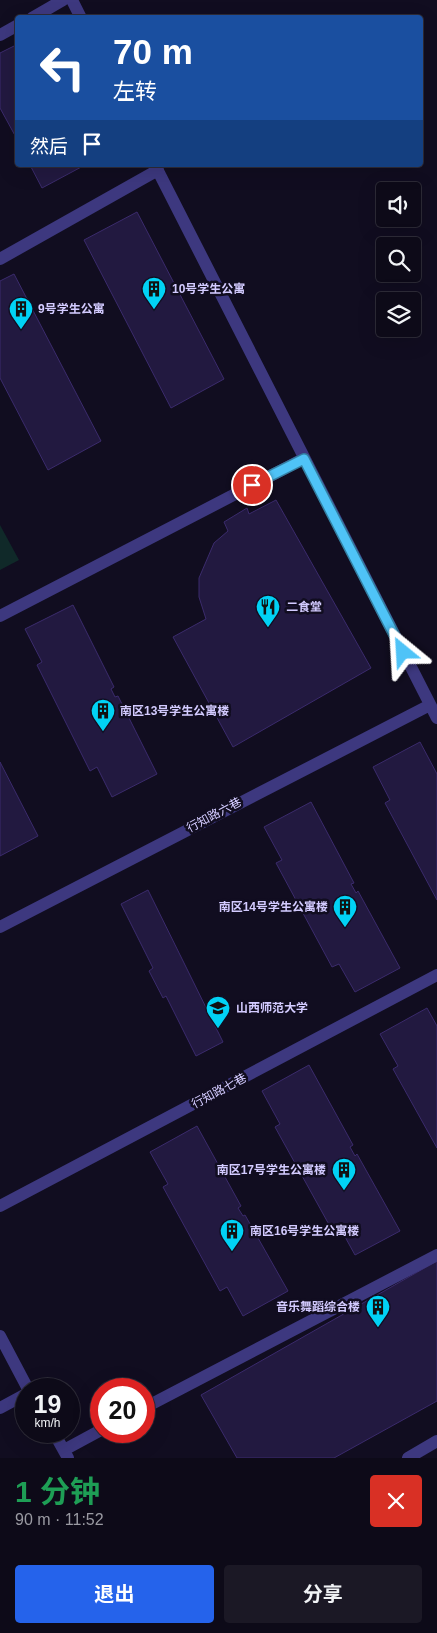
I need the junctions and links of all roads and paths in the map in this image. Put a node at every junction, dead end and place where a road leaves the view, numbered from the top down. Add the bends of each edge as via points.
1 (63, 0) edge
2 (72, 0) edge
3 (37, 15) edge
4 (80, 15) edge
5 (15, 27) edge
6 (0, 35) edge
7 (157, 168) edge
8 (0, 259) edge
9 (304, 459) junction
10 (0, 616) edge
11 (430, 705) junction
12 (437, 718) edge
13 (0, 927) edge
14 (437, 975) edge
15 (0, 1206) edge
16 (437, 1255) edge
17 (0, 1336) edge
18 (22, 1378) edge
19 (15, 1400) edge
20 (155, 1402) edge
21 (0, 1408) edge
22 (90, 1438) edge
23 (437, 1441) edge
24 (60, 1443) edge
25 (66, 1454) edge
26 (408, 1458) edge

1 - 3 lane
2 - 4 lane
5 - 6 lane
7 - 8 lane
7 - 9 lane
9 - 10 lane
9 - 11 lane
11 - 12 lane
11 - 13 lane, 行知路六巷
14 - 15 lane, 行知路七巷
16 - 20 lane
17 - 18 lane
19 - 21 lane
22 - 25 lane
23 - 26 lane
24 - 25 lane

